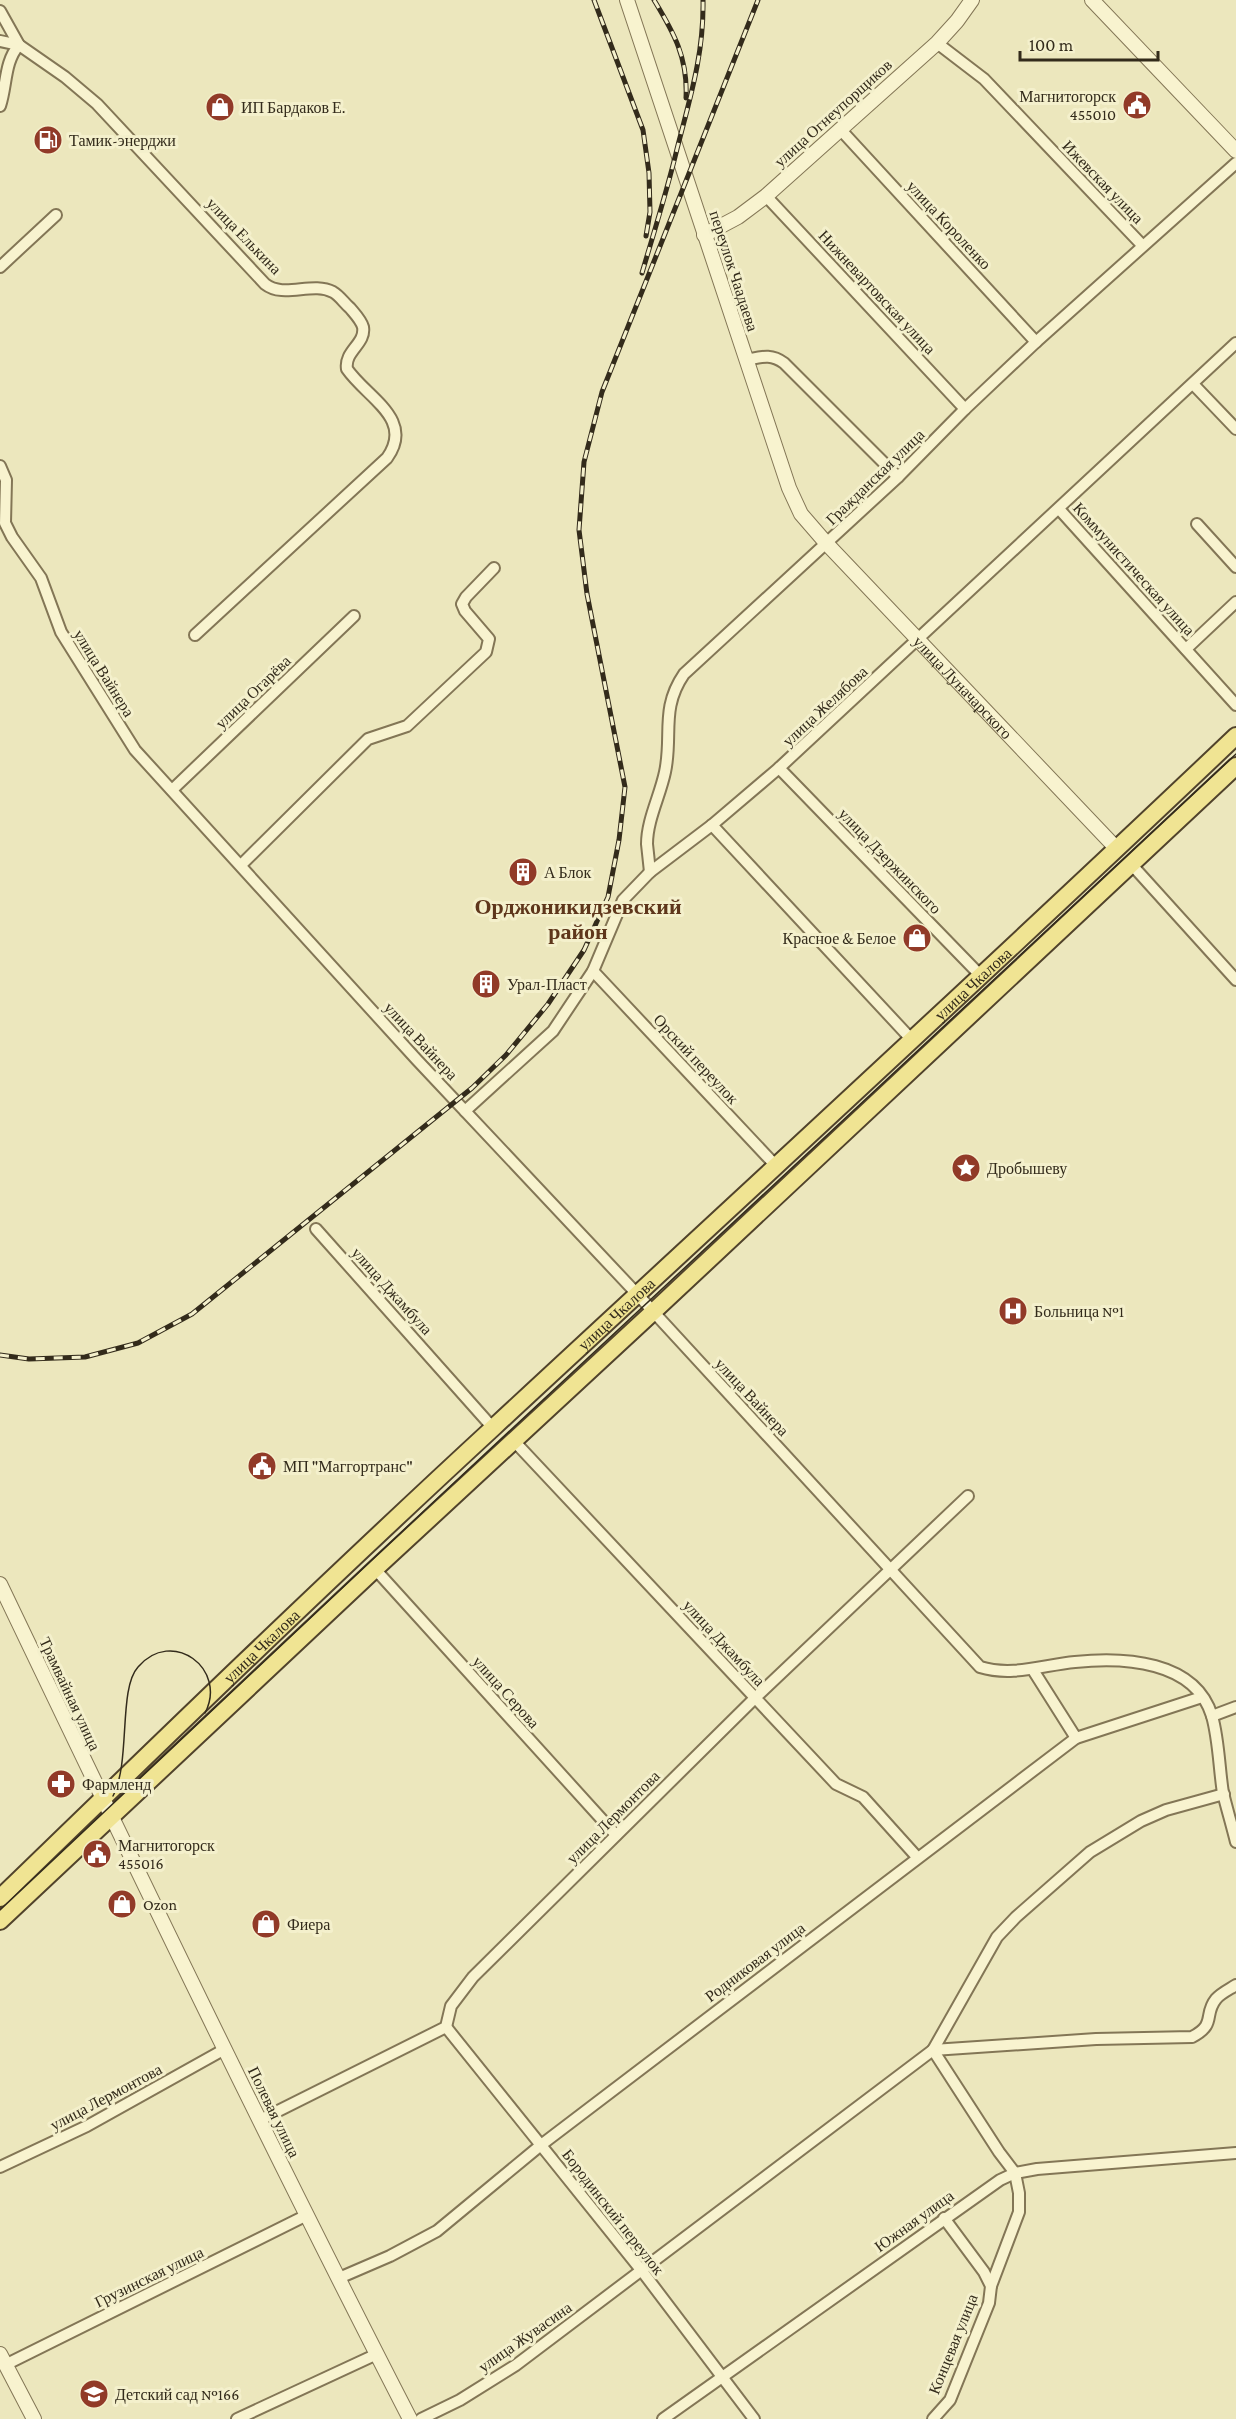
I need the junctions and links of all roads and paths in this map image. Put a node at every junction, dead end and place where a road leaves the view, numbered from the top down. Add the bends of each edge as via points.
1 (627, 0) edge
2 (972, 0) edge
3 (1092, 0) edge
4 (0, 11) edge
5 (0, 41) edge
6 (937, 43) junction
7 (19, 45) junction
8 (0, 106) edge
9 (840, 129) junction
10 (1236, 151) edge
11 (1236, 163) edge
12 (766, 196) junction
13 (56, 215) dead end
14 (704, 236) junction
15 (1142, 245) junction
16 (0, 267) edge
17 (1036, 342) junction
18 (1236, 343) edge
19 (746, 360) junction
20 (1193, 384) junction
21 (965, 409) junction
22 (1236, 429) edge
23 (0, 466) edge
24 (898, 477) junction
25 (1059, 509) junction
26 (1197, 524) dead end
27 (827, 544) junction
28 (1236, 567) edge
29 (494, 568) dead end
30 (1236, 602) edge
31 (354, 616) dead end
32 (195, 635) dead end
33 (918, 640) junction
34 (1186, 649) junction
35 (1236, 705) edge
36 (1236, 736) edge
37 (1236, 766) edge
38 (779, 768) junction
39 (172, 790) junction
40 (712, 825) junction
41 (1117, 849) junction
42 (241, 865) junction
43 (1132, 865) junction
44 (650, 872) junction
45 (593, 971) junction
46 (980, 975) junction
47 (1236, 980) edge
48 (912, 1040) junction
49 (465, 1111) junction
50 (777, 1167) junction
51 (316, 1229) dead end
52 (638, 1295) junction
53 (653, 1312) junction
54 (493, 1428) junction
55 (514, 1441) junction
56 (968, 1496) dead end
57 (375, 1569) junction
58 (892, 1569) junction
59 (0, 1584) edge
60 (1033, 1670) junction
61 (1202, 1697) junction
62 (754, 1698) junction
63 (1236, 1707) edge
64 (1212, 1716) junction
65 (1076, 1738) junction
66 (1224, 1794) junction
67 (102, 1799) junction
68 (111, 1818) junction
69 (616, 1835) junction
70 (1236, 1842) edge
71 (917, 1857) junction
72 (0, 1898) edge
73 (0, 1921) edge
74 (1236, 1985) edge
75 (446, 2027) junction
76 (225, 2049) junction
77 (933, 2050) junction
78 (260, 2120) junction
79 (541, 2145) junction
80 (1236, 2153) edge
81 (0, 2167) edge
82 (1015, 2173) junction
83 (307, 2215) junction
84 (944, 2218) junction
85 (642, 2271) junction
86 (339, 2278) junction
87 (991, 2286) junction
88 (377, 2354) junction
89 (3, 2360) edge
90 (721, 2377) junction
91 (33, 2419) edge
92 (237, 2419) edge
93 (410, 2419) edge
94 (421, 2419) edge
95 (663, 2419) edge
96 (754, 2419) edge
97 (933, 2419) edge

1 - 14 street, переулок Чаадаева
2 - 6 street, улица Огнеупорщиков
3 - 10 street
4 - 7 street, улица Елькина
5 - 7 street, улица Елькина
6 - 9 street, улица Огнеупорщиков
6 - 15 street, Ижевская улица via 984,79
7 - 8 street via 9,60
7 - 32 street, улица Елькина via 98,104 269,287 329,290 340,298 359,319 363,331 347,357 347,369 395,424 397,436 387,458
9 - 12 street, улица Огнеупорщиков
9 - 17 street, улица Короленко
11 - 15 street, Гражданская улица
12 - 14 street, улица Огнеупорщиков
12 - 21 street, Нижневартовская улица
13 - 16 street
14 - 19 street, переулок Чаадаева
15 - 17 street, Гражданская улица
17 - 21 street, Гражданская улица
18 - 20 street, улица Желябова
19 - 24 street via 777,357
19 - 27 street, улица Луначарского via 789,488 801,514
20 - 22 street
20 - 25 street, улица Желябова
21 - 24 street, Гражданская улица
23 - 39 street, улица Вайнера via 6,480 5,523 41,578 61,632 135,750
24 - 27 street, Гражданская улица
25 - 33 street, улица Желябова
25 - 34 street, Коммунистическая улица
26 - 28 street
27 - 33 street, улица Луначарского
27 - 44 street, Гражданская улица via 708,651 675,687 670,701 665,771 647,842
29 - 42 street via 462,604 489,639 486,652 407,726 368,739
30 - 34 street, Коммунистическая улица
31 - 39 street, улица Огарёва
33 - 38 street, улица Желябова
33 - 41 street, улица Луначарского
34 - 35 street, Коммунистическая улица
36 - 41 main road, улица Чкалова
37 - 43 main road, улица Чкалова
38 - 40 street, улица Желябова
38 - 46 street, улица Дзержинского
39 - 42 street, улица Вайнера
40 - 44 street, улица Желябова
40 - 48 street
41 - 43 main road, улица Луначарского
41 - 46 main road, улица Чкалова
42 - 49 street, улица Вайнера
43 - 47 street, улица Луначарского
43 - 53 main road, улица Чкалова
44 - 45 street, улица Желябова via 623,900
45 - 49 street, улица Желябова via 553,1031
45 - 50 street, Орский переулок
46 - 48 main road, улица Чкалова
48 - 50 main road, улица Чкалова
49 - 52 street, улица Вайнера
50 - 52 main road, улица Чкалова
51 - 54 street, улица Джамбула
52 - 53 street, улица Вайнера
52 - 54 main road, улица Чкалова
53 - 55 main road, улица Чкалова
53 - 58 street, улица Вайнера
54 - 67 main road, улица Чкалова
55 - 57 main road, улица Чкалова
55 - 62 street, улица Джамбула
56 - 58 street, улица Лермонтова
57 - 68 main road, улица Чкалова
57 - 69 street, улица Серова
58 - 60 street, улица Вайнера via 980,1667
58 - 62 street, улица Лермонтова
59 - 67 street, Трамвайная улица
60 - 61 street, улица Вайнера via 1102,1660 1142,1663 1184,1679
60 - 65 street
61 - 64 street, улица Вайнера
61 - 65 street, Родниковая улица
62 - 69 street, улица Лермонтова
62 - 71 street, улица Джамбула via 836,1784 863,1797
63 - 64 street
64 - 66 street, улица Вайнера
65 - 71 street, Родниковая улица
66 - 70 street, улица Вайнера
66 - 77 street via 1166,1810 1110,1839 1016,1917 997,1937
67 - 68 street, Трамвайная улица
67 - 72 main road, улица Чкалова
68 - 73 main road, улица Чкалова
68 - 76 street, Полевая улица
69 - 75 street, улица Лермонтова via 473,1977 451,2006
71 - 79 street, Родниковая улица
74 - 77 street via 1216,1999 1208,2025 1192,2037
75 - 78 street
75 - 79 street, Бородинский переулок
76 - 78 street, Полевая улица
76 - 81 street, улица Лермонтова via 87,2126
77 - 82 street
77 - 85 street, улица Жувасина
78 - 83 street, Полевая улица
79 - 85 street, Бородинский переулок
79 - 86 street, Родниковая улица via 437,2231
80 - 82 street, Южная улица
82 - 84 street, Южная улица
82 - 87 street via 1019,2212
83 - 86 street, Полевая улица
83 - 89 street, Грузинская улица
84 - 87 street, Концевая улица
84 - 90 street, Южная улица
85 - 90 street, Бородинский переулок
85 - 94 street, улица Жувасина via 516,2365
86 - 88 street, Полевая улица
87 - 97 street, Концевая улица via 989,2303 950,2400
88 - 92 street
88 - 93 street, Полевая улица
89 - 91 street
90 - 95 street, Южная улица
90 - 96 street, Бородинский переулок

